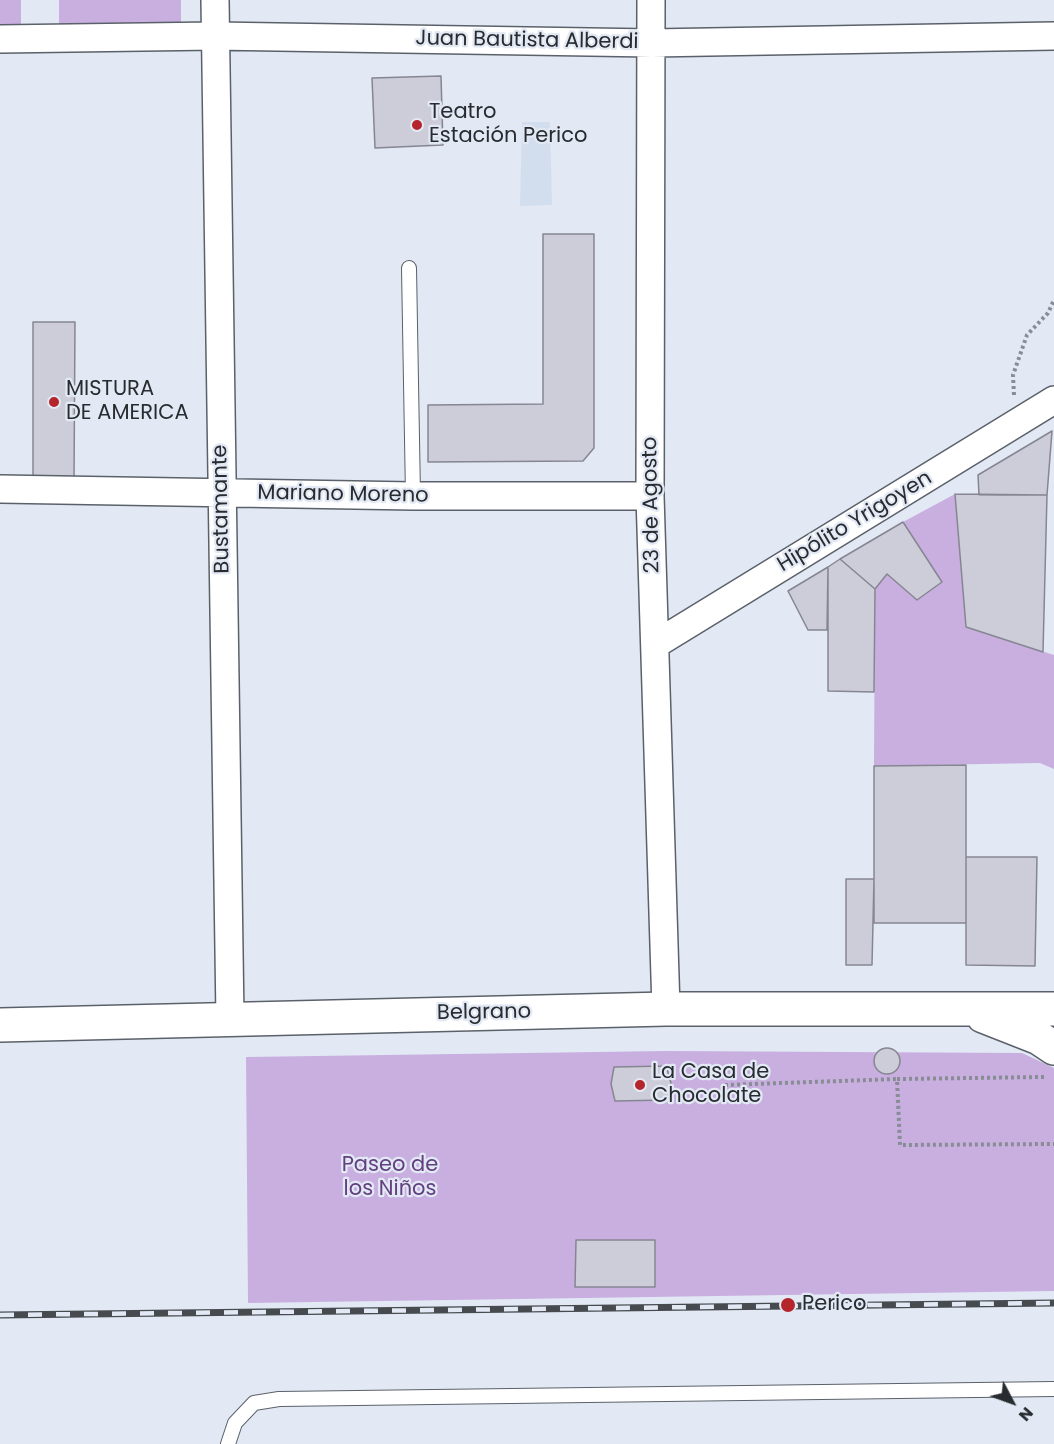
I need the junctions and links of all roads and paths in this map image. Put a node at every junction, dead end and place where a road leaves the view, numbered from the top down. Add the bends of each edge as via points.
1 (215, 0) edge
2 (651, 0) edge
3 (215, 36) junction
4 (1054, 36) edge
5 (0, 39) edge
6 (651, 43) junction
7 (410, 268) dead end
8 (1054, 300) edge
9 (1014, 396) dead end
10 (1054, 400) edge
11 (0, 489) edge
12 (222, 494) junction
13 (413, 496) junction
14 (650, 496) junction
15 (656, 644) junction
16 (666, 1009) junction
17 (1054, 1009) edge
18 (968, 1010) junction
19 (230, 1018) junction
20 (0, 1025) edge
21 (1054, 1048) edge
22 (1054, 1077) edge
23 (897, 1079) junction
24 (725, 1085) dead end
25 (1054, 1144) edge
26 (1054, 1389) edge
27 (228, 1444) edge

1 - 3 street, Bustamante
2 - 6 street, 23 de Agosto
3 - 5 street, Juan Bautista Alberdi
3 - 6 street, Juan Bautista Alberdi
3 - 12 street, Bustamante
4 - 6 street, Juan Bautista Alberdi
6 - 14 street, 23 de Agosto
7 - 13 lane
8 - 9 path via 1048,314 1027,335 1013,375
10 - 15 street, Hipólito Yrigoyen
11 - 12 street, Mariano Moreno
12 - 13 street, Mariano Moreno
12 - 19 street, Bustamante
13 - 14 street, Mariano Moreno
14 - 15 street, 23 de Agosto
15 - 16 street, 23 de Agosto
16 - 18 main road, Belgrano
16 - 19 main road, Belgrano
17 - 18 main road, Belgrano
18 - 21 main road, Belgrano via 1039,1038
19 - 20 main road, Belgrano
22 - 23 path
23 - 24 path
23 - 25 path via 900,1145
26 - 27 lane via 279,1399 254,1403 234,1423

